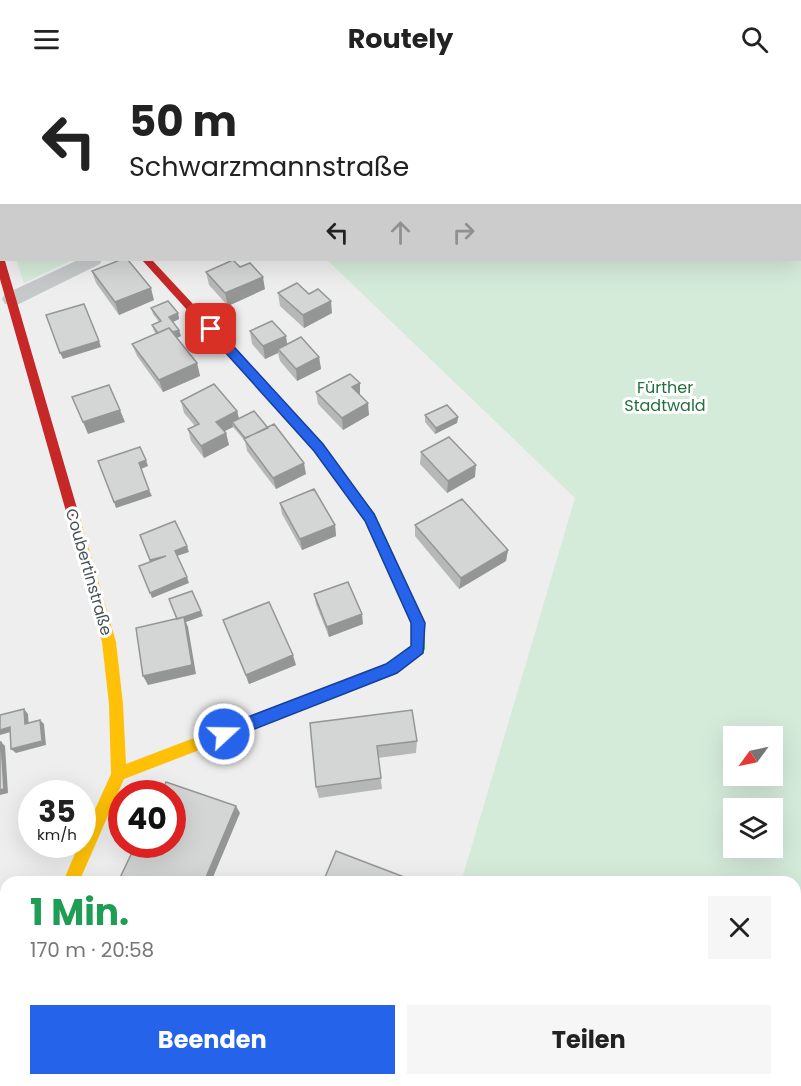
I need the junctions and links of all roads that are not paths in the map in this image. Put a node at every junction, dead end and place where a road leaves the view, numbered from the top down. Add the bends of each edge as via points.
1 (0, 261) edge
2 (91, 261) edge
3 (148, 261) edge
4 (12, 299) junction
5 (119, 774) junction
6 (75, 876) edge

1 - 4 street, Coubertinstraße
2 - 4 street
3 - 5 street via 318,448 370,518 418,623 418,649 392,669
4 - 5 street, Coubertinstraße via 109,642
5 - 6 street, Coubertinstraße

